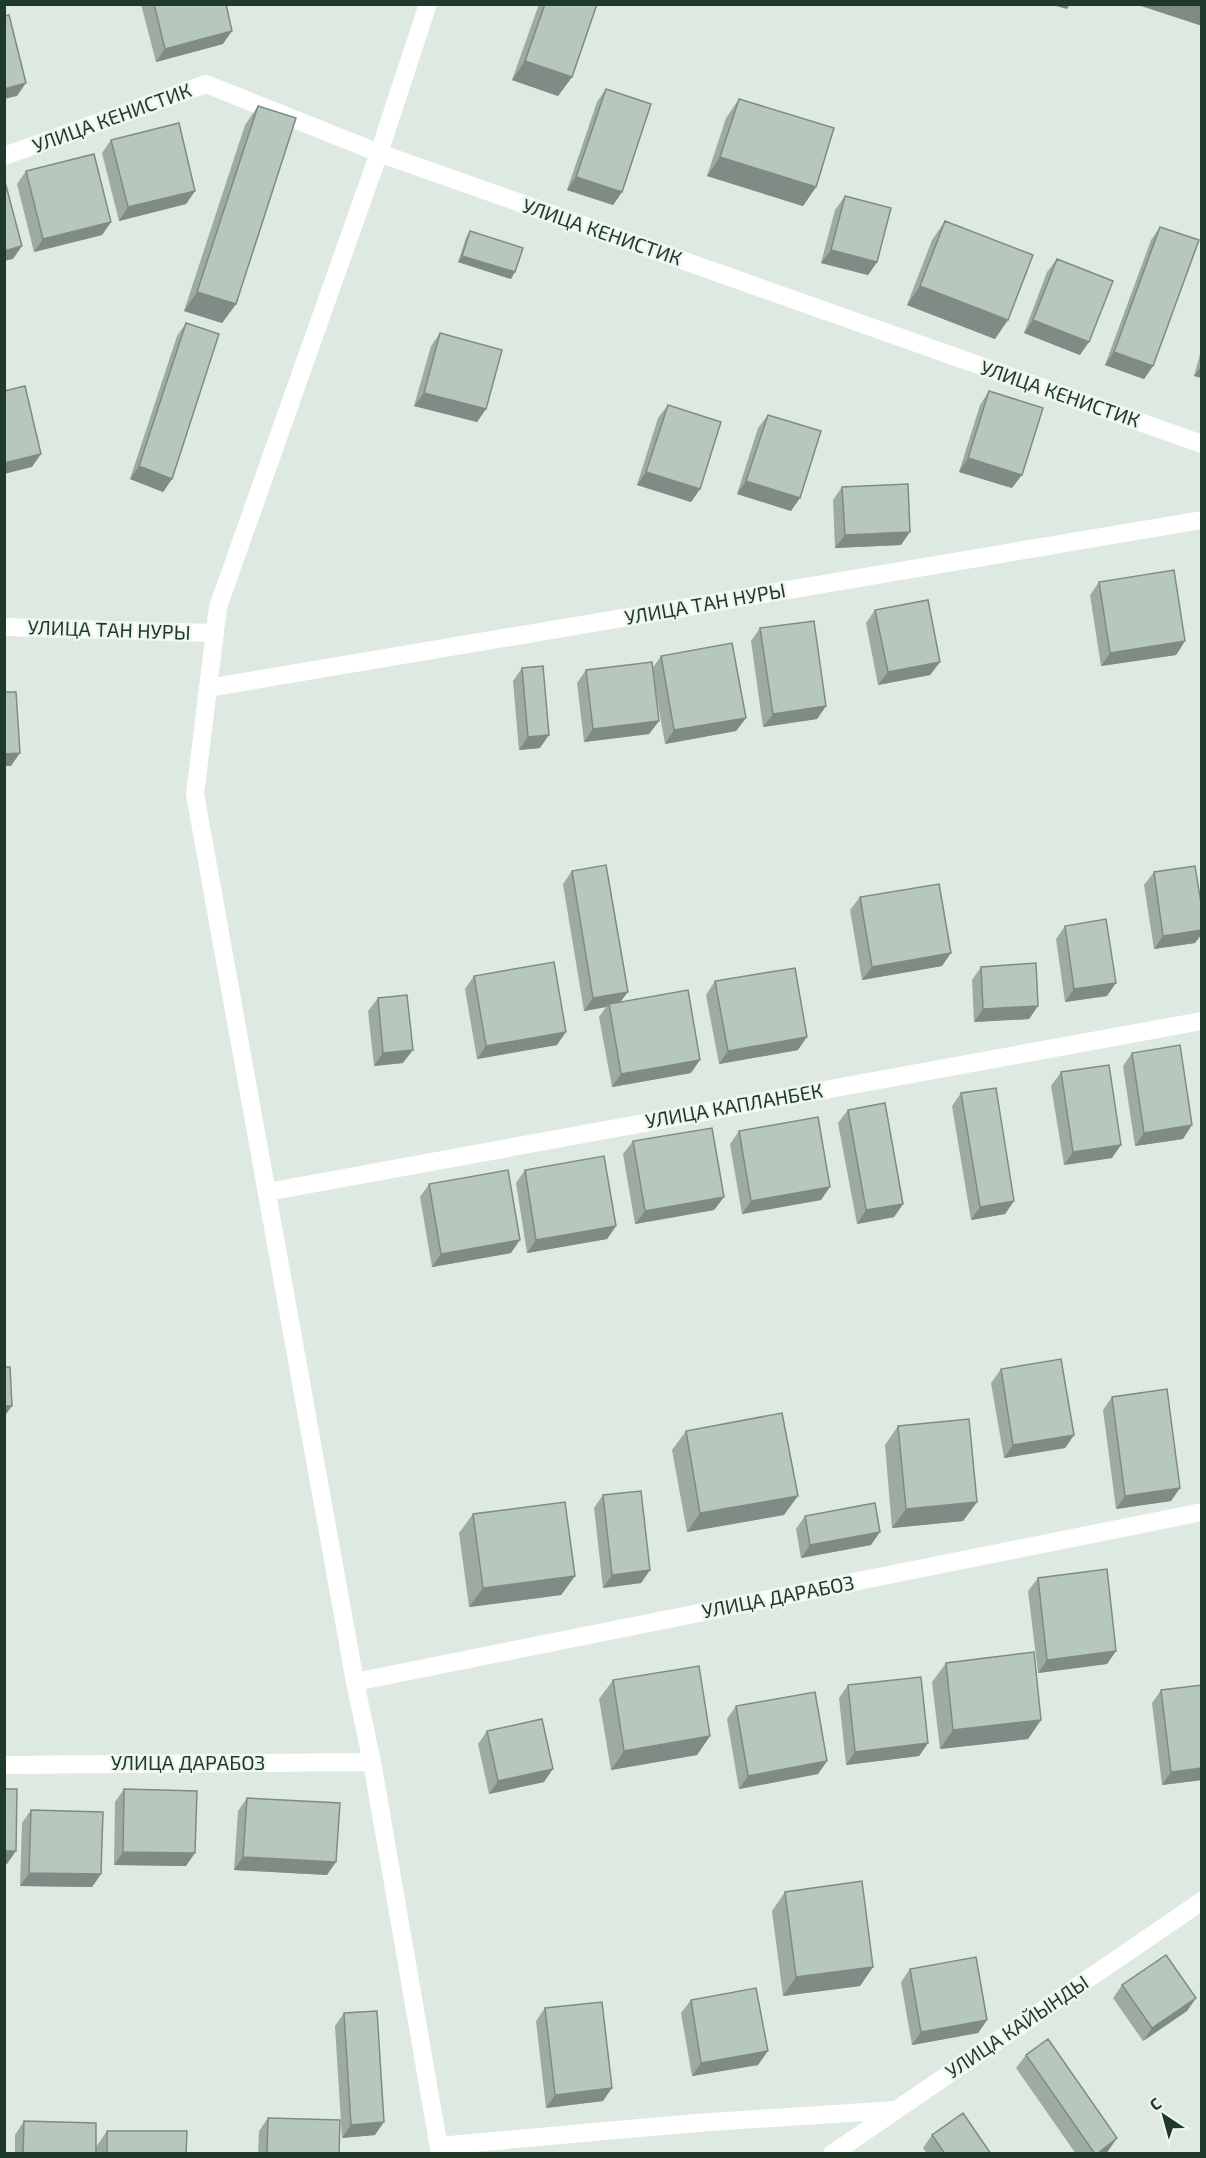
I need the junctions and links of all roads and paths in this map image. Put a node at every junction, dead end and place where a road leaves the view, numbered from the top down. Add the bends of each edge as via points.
1 (428, 4) edge
2 (379, 153) junction
3 (4, 156) edge
4 (1202, 444) edge
5 (1202, 520) edge
6 (4, 627) edge
7 (214, 633) junction
8 (208, 688) junction
9 (1202, 1021) edge
10 (267, 1192) junction
11 (1202, 1512) edge
12 (355, 1682) junction
13 (372, 1762) junction
14 (4, 1765) edge
15 (1202, 1901) edge
16 (895, 2110) junction
17 (439, 2150) edge
18 (832, 2154) edge

1 - 2 street
2 - 3 street, УЛИЦА КЕНИСТИК via 206,84
2 - 4 street, УЛИЦА КЕНИСТИК
2 - 7 street via 218,607
5 - 8 street, УЛИЦА ТАН НУРЫ
6 - 7 street, УЛИЦА ТАН НУРЫ
7 - 8 street
8 - 10 street via 195,794
9 - 10 street, УЛИЦА КАПЛАНБЕК
10 - 12 street
11 - 12 street, УЛИЦА ДАРАБОЗ
12 - 13 street
13 - 14 street, УЛИЦА ДАРАБОЗ
13 - 17 street
15 - 16 street, УЛИЦА КАЙЫНДЫ
16 - 17 street via 696,2123
16 - 18 street, УЛИЦА КАЙЫНДЫ

